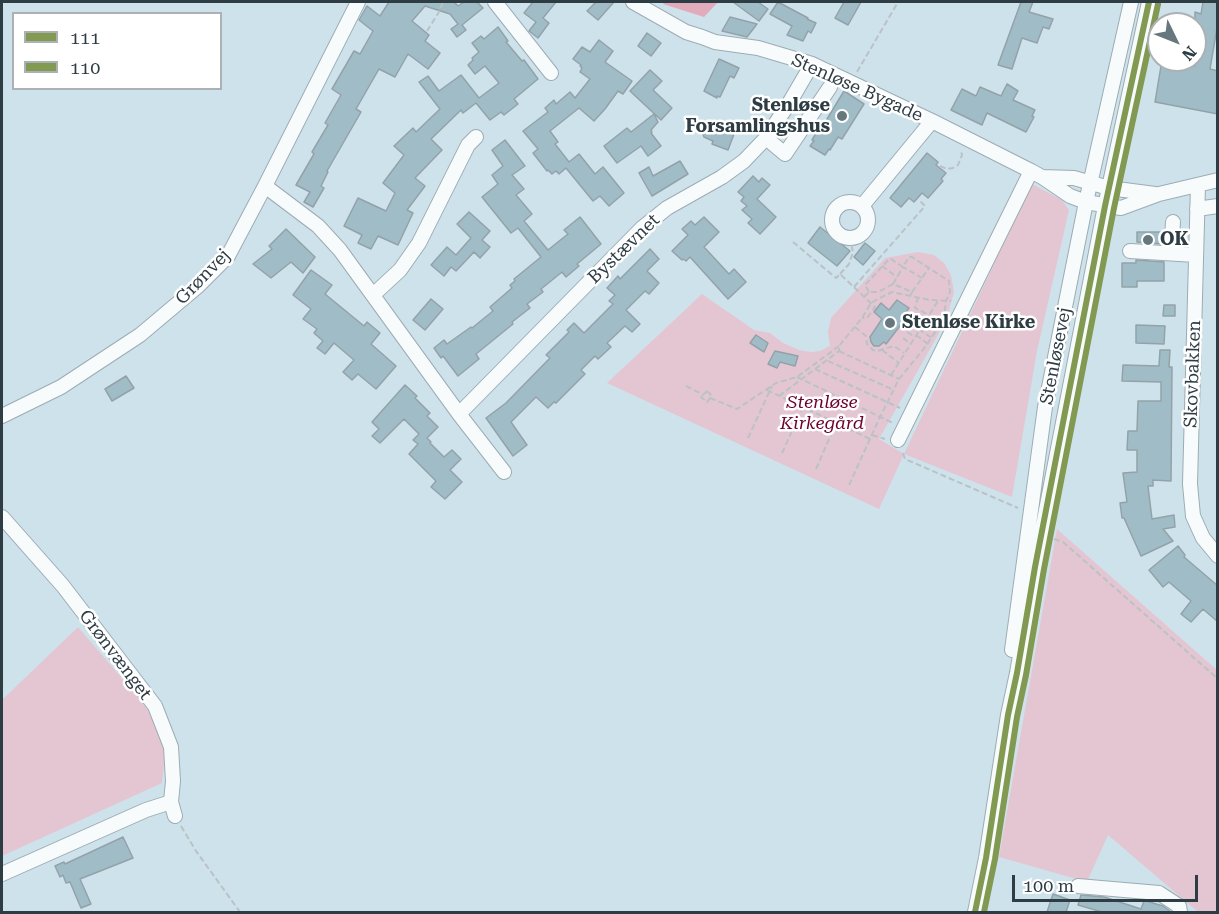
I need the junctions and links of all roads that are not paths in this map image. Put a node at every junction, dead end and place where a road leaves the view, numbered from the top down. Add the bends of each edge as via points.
1 (358, 2) edge
2 (495, 2) edge
3 (633, 2) edge
4 (1131, 2) edge
5 (1149, 2) edge
6 (812, 64) junction
7 (551, 73) dead end
8 (830, 87) dead end
9 (932, 121) junction
10 (477, 137) dead end
11 (766, 138) junction
12 (1036, 174) junction
13 (1218, 180) edge
14 (1091, 183) junction
15 (1198, 185) junction
16 (265, 186) junction
17 (1109, 188) junction
18 (1159, 194) junction
19 (1086, 202) junction
20 (862, 206) junction
21 (1105, 206) junction
22 (1218, 207) edge
23 (1197, 210) junction
24 (1173, 222) dead end
25 (1130, 251) dead end
26 (1171, 254) junction
27 (1196, 255) junction
28 (373, 295) junction
29 (459, 414) junction
30 (2, 416) edge
31 (898, 440) road end
32 (504, 472) dead end
33 (2, 517) edge
34 (1218, 556) edge
35 (1008, 715) junction
36 (2, 874) edge
37 (1078, 886) dead end
38 (975, 912) edge
39 (1180, 912) edge

1 - 16 street, Grønvej
2 - 7 street
3 - 6 street, Stenløse Bygade via 686,32
4 - 14 street, Stenløsevej
5 - 17 street, Stenløsevej
6 - 9 street, Stenløse Bygade
6 - 11 street, Bystævnet
8 - 11 street via 785,154
9 - 12 street, Stenløse Bygade
9 - 20 street
10 - 28 street via 468,145 419,243 400,270
11 - 29 street, Bystævnet via 722,177 642,228
12 - 14 street, Stenløse Bygade
12 - 19 street, Stenløse Bygade
12 - 31 street
13 - 15 street
14 - 17 street, Stenløse Bygade
14 - 19 street, Stenløsevej
15 - 18 street
15 - 23 street, Skovbakken
16 - 28 street via 318,226
16 - 30 street, Grønvej via 228,256 197,287 140,335 61,387
17 - 18 street, Stenløse Bygade
17 - 21 street, Stenløsevej
18 - 21 street, Stenløse Bygade via 1121,208
19 - 21 street, Stenløse Bygade
19 - 35 street, Stenløsevej via 1045,407 1009,675
20 - 20 street via 868,219 863,233 850,239 837,234 832,221 837,208 849,202
21 - 35 street, Stenløsevej
22 - 23 street
23 - 27 street, Skovbakken
24 - 26 street
25 - 26 street
26 - 27 street
27 - 34 street, Skovbakken via 1190,484 1193,516 1203,538
28 - 29 street
29 - 32 street
33 - 36 street, Grønvænget via 63,586 155,706 171,747 173,781 173,809 146,810
35 - 38 street, Stenløsevej
37 - 39 street via 1159,893 1179,906

